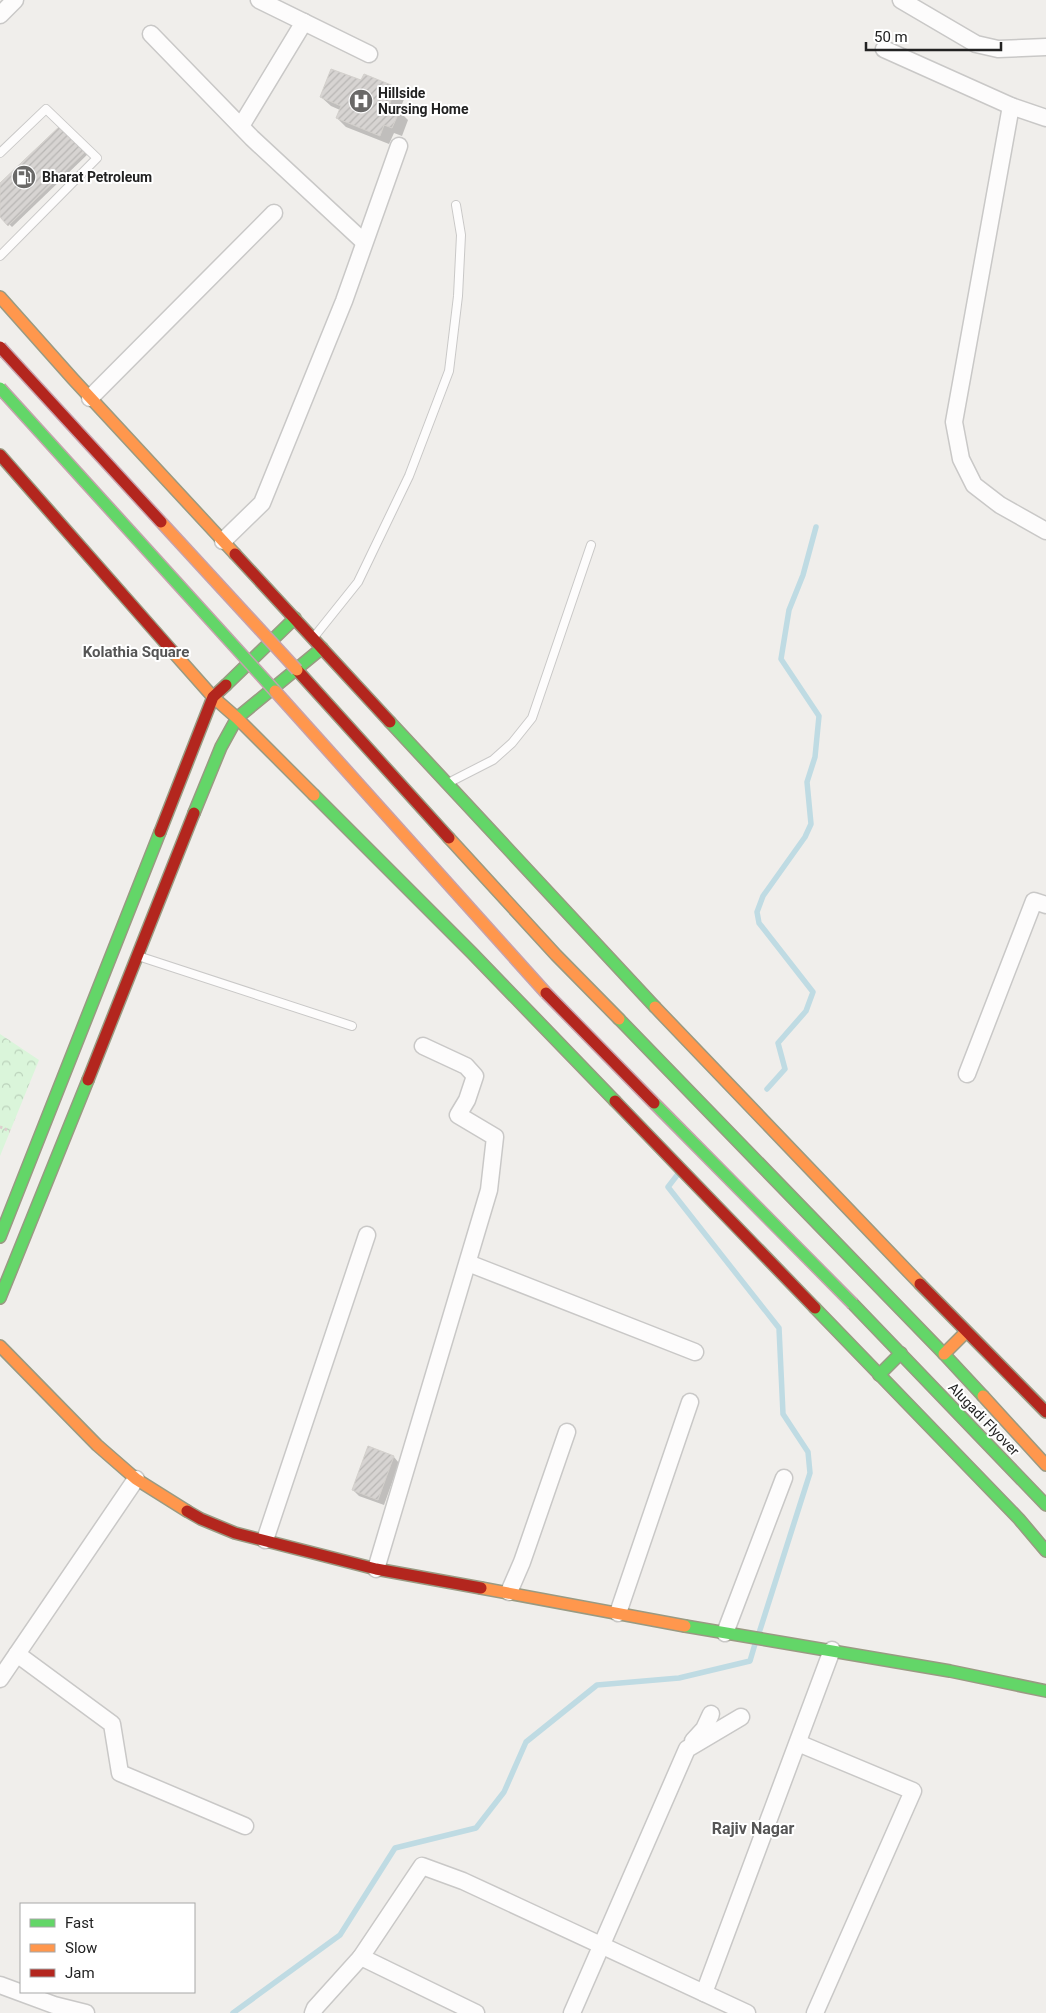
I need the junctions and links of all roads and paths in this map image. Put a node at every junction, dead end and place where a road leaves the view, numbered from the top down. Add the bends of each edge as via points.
1 (15, 0) edge
2 (258, 0) edge
3 (902, 0) edge
4 (0, 15) edge
5 (304, 22) junction
6 (151, 34) dead end
7 (1046, 47) edge
8 (884, 49) dead end
9 (369, 54) dead end
10 (1011, 106) junction
11 (1046, 118) edge
12 (241, 126) junction
13 (399, 146) dead end
14 (0, 154) edge
15 (456, 205) dead end
16 (274, 213) dead end
17 (364, 242) junction
18 (0, 256) edge
19 (0, 297) edge
20 (0, 347) edge
21 (0, 388) edge
22 (90, 398) junction
23 (0, 455) edge
24 (1046, 531) edge
25 (223, 541) junction
26 (591, 545) dead end
27 (295, 618) junction
28 (313, 638) junction
29 (322, 648) junction
30 (213, 697) junction
31 (238, 718) junction
32 (446, 784) junction
33 (1046, 905) edge
34 (137, 955) junction
35 (352, 1026) dead end
36 (423, 1046) dead end
37 (967, 1074) dead end
38 (0, 1127) edge
39 (10, 1131) dead end
40 (367, 1235) dead end
41 (0, 1237) edge
42 (468, 1263) junction
43 (0, 1298) edge
44 (966, 1332) junction
45 (0, 1346) edge
46 (695, 1352) dead end
47 (901, 1353) junction
48 (944, 1354) junction
49 (879, 1375) junction
50 (690, 1402) dead end
51 (1046, 1412) edge
52 (567, 1432) dead end
53 (1046, 1465) edge
54 (784, 1478) dead end
55 (136, 1479) junction
56 (1046, 1505) edge
57 (265, 1540) junction
58 (1046, 1551) edge
59 (376, 1569) junction
60 (508, 1592) junction
61 (618, 1613) junction
62 (731, 1634) junction
63 (832, 1650) junction
64 (17, 1654) junction
65 (0, 1679) edge
66 (1046, 1692) edge
67 (711, 1714) dead end
68 (741, 1717) dead end
69 (798, 1743) junction
70 (687, 1749) junction
71 (245, 1826) dead end
72 (602, 1945) junction
73 (361, 1957) junction
74 (0, 1985) edge
75 (20, 1992) edge
76 (22, 1993) edge
77 (704, 1994) junction
78 (86, 2013) edge
79 (313, 2013) edge
80 (476, 2013) edge
81 (572, 2013) edge
82 (747, 2013) edge
83 (815, 2013) edge

1 - 4 street
2 - 5 street
3 - 7 street via 976,44 998,49
5 - 9 street
5 - 12 street
6 - 12 street
8 - 10 street
10 - 11 street
10 - 24 street via 954,422 961,459 974,485 1000,505
12 - 17 street
13 - 17 street
14 - 18 lane via 46,109 97,158
15 - 28 lane via 460,235 458,296 449,371 409,476 358,582
16 - 22 street
17 - 25 street via 262,503
19 - 22 main road
20 - 48 main road, Alugadi Flyover, bridge via 556,955
21 - 47 main road, Alugadi Flyover, bridge via 534,982
22 - 25 main road
23 - 30 main road
25 - 27 main road
26 - 32 lane via 532,718 493,760
27 - 28 main road
27 - 30 main road
28 - 29 main road
29 - 31 main road
29 - 32 main road
30 - 31 main road
30 - 41 main road
31 - 34 main road via 221,747
31 - 49 main road via 472,954
32 - 44 main road via 590,940
33 - 37 street via 1034,901
34 - 35 lane
34 - 43 main road
36 - 42 street via 466,1066 474,1076 467,1100 458,1115 495,1137 489,1190
38 - 39 path
40 - 57 street
42 - 46 street
42 - 59 street
44 - 48 main road
44 - 51 main road
45 - 55 main road
47 - 49 main road
47 - 56 main road, Alugadi Flyover
48 - 53 main road, Alugadi Flyover
49 - 58 main road
50 - 61 street
52 - 60 street via 522,1562
54 - 62 street
55 - 57 main road via 201,1519 235,1533
55 - 64 street
57 - 59 main road
59 - 60 main road
60 - 61 main road
61 - 62 main road
62 - 63 main road
63 - 66 main road
63 - 69 street
64 - 65 street
64 - 71 street via 112,1724 120,1773
67 - 70 street via 704,1729
68 - 70 street
69 - 77 street
69 - 83 street via 913,1791
70 - 72 street
72 - 73 street via 463,1881 422,1866
72 - 77 street
72 - 81 street
73 - 79 street
73 - 80 street
74 - 75 street
76 - 78 street
77 - 82 street

